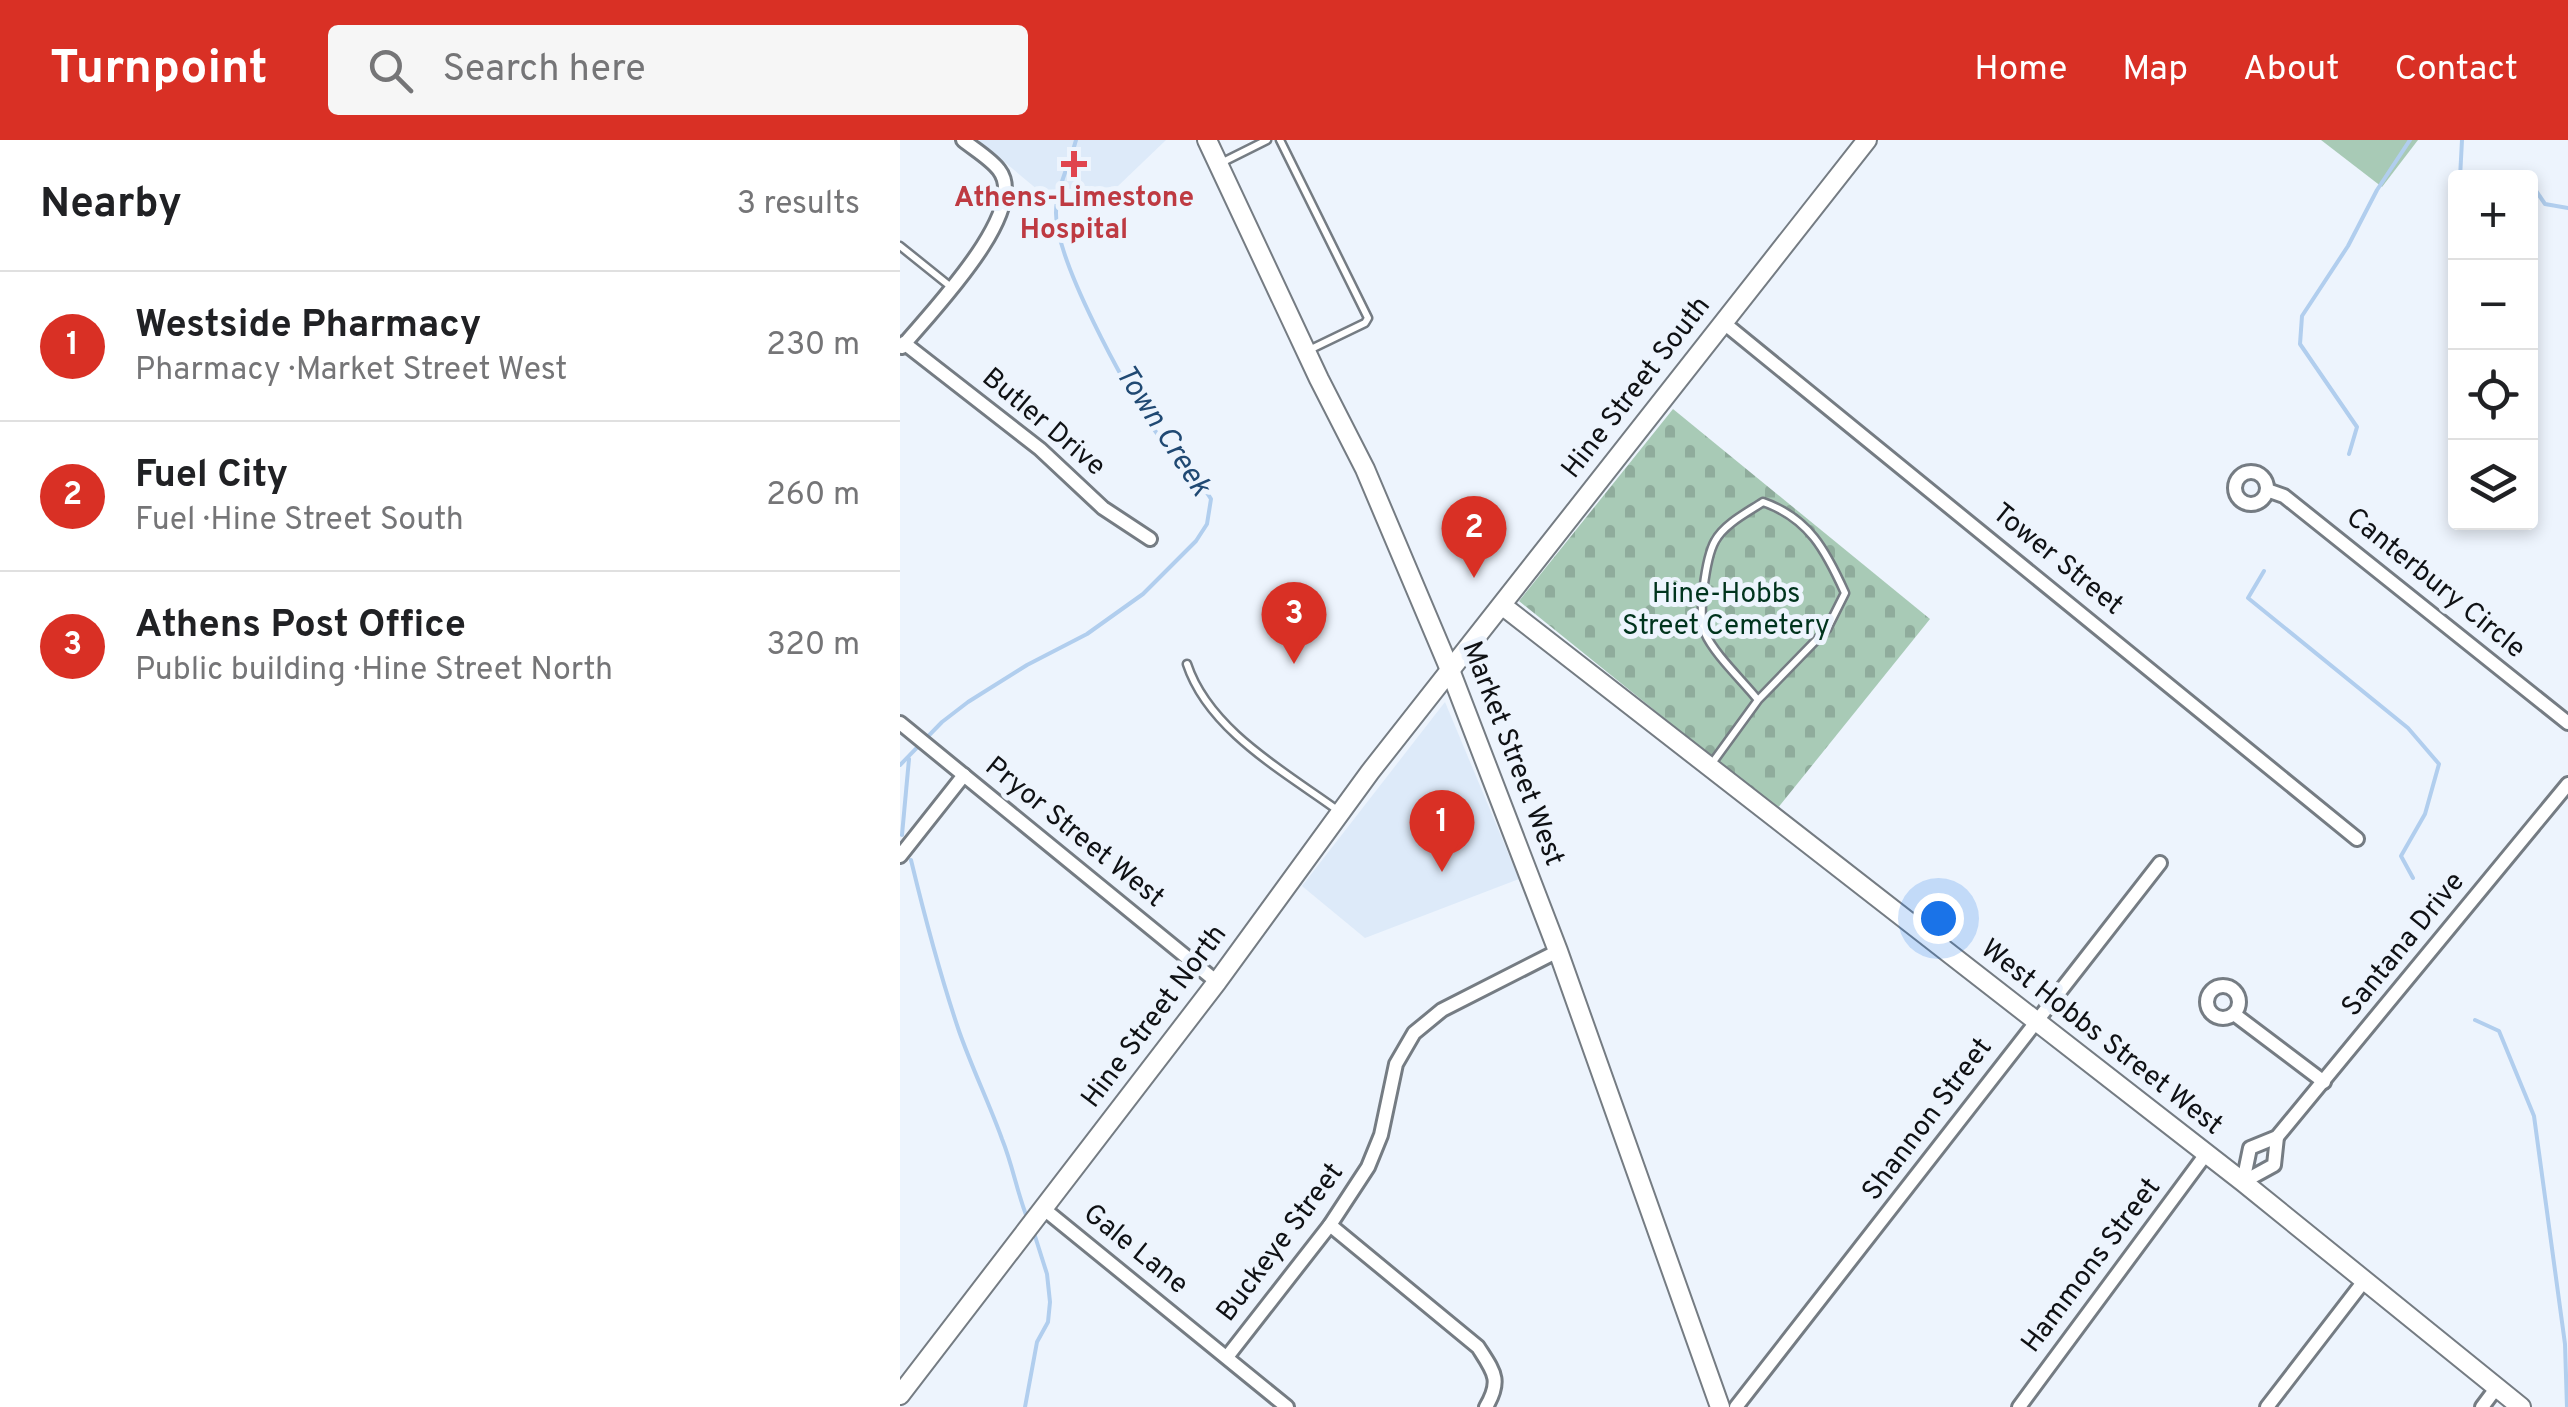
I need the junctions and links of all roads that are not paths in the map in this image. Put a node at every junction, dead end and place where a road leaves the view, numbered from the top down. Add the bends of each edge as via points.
1 (963, 140) edge
2 (1208, 140) edge
3 (1267, 140) edge
4 (1280, 140) edge
5 (1866, 140) edge
6 (1218, 164) junction
7 (900, 246) edge
8 (950, 287) junction
9 (1724, 322) junction
10 (902, 346) edge
11 (1306, 352) junction
12 (2267, 490) dead end
13 (1150, 539) dead end
14 (1503, 606) junction
15 (1187, 664) dead end
16 (1450, 670) junction
17 (1758, 700) junction
18 (2568, 723) edge
19 (905, 727) edge
20 (1709, 767) junction
21 (964, 775) junction
22 (2568, 784) edge
23 (1342, 813) junction
24 (2357, 839) dead end
25 (900, 856) edge
26 (2160, 863) dead end
27 (1558, 951) junction
28 (1216, 982) junction
29 (2234, 1014) dead end
30 (2034, 1022) junction
31 (2324, 1082) junction
32 (2277, 1137) junction
33 (2206, 1154) junction
34 (2243, 1182) junction
35 (1044, 1209) junction
36 (1330, 1224) junction
37 (2364, 1281) junction
38 (1227, 1357) junction
39 (2497, 1387) junction
40 (900, 1394) edge
41 (1287, 1407) edge
42 (1486, 1407) edge
43 (1720, 1407) edge
44 (1736, 1407) edge
45 (2019, 1407) edge
46 (2267, 1407) edge
47 (2482, 1407) edge
48 (2521, 1407) edge

1 - 8 street via 1001,171 1005,187 988,240
2 - 6 street, Market Street West
3 - 6 lane
4 - 11 lane via 1368,318
5 - 9 street, Hine Street South
6 - 11 street, Market Street West
7 - 8 lane
8 - 10 street
9 - 14 street, Hine Street South
9 - 24 street, Tower Street
10 - 13 street, Butler Drive
11 - 16 street, Market Street West via 1365,468
12 - 18 street, Canterbury Circle via 2284,496
14 - 16 street, Hine Street South
14 - 20 street, West Hobbs Street West
15 - 23 lane via 1194,684 1242,739
16 - 23 street, Hine Street North
16 - 27 street, Market Street West
17 - 17 lane via 1826,629 1845,593 1824,545 1782,508 1763,502 1715,540 1702,618 1705,633
17 - 20 lane
19 - 21 street, Pryor Street West
20 - 30 street, West Hobbs Street West
21 - 25 street
21 - 28 street, Pryor Street West
22 - 31 street, Santana Drive
23 - 28 street, Hine Street North
26 - 30 street, Shannon Street
27 - 36 street, Buckeye Street via 1442,1010 1414,1033 1396,1064 1368,1167
27 - 43 street, Market Street West
28 - 35 street, Hine Street North
29 - 31 street
30 - 33 street, West Hobbs Street West
30 - 44 street, Shannon Street
31 - 32 street, Santana Drive
32 - 34 street, Santana Drive via 2274,1165
32 - 34 street, Santana Drive via 2250,1148
33 - 34 street, West Hobbs Street West
33 - 45 street, Hammons Street
34 - 37 street, West Hobbs Street West
35 - 38 street, Gale Lane
35 - 40 street, Hine Street North
36 - 38 street, Buckeye Street
36 - 42 street via 1478,1348 1494,1374 1496,1391
37 - 39 street, West Hobbs Street West
37 - 46 street
38 - 41 street, Gale Lane
39 - 47 street
39 - 48 street, West Hobbs Street West

